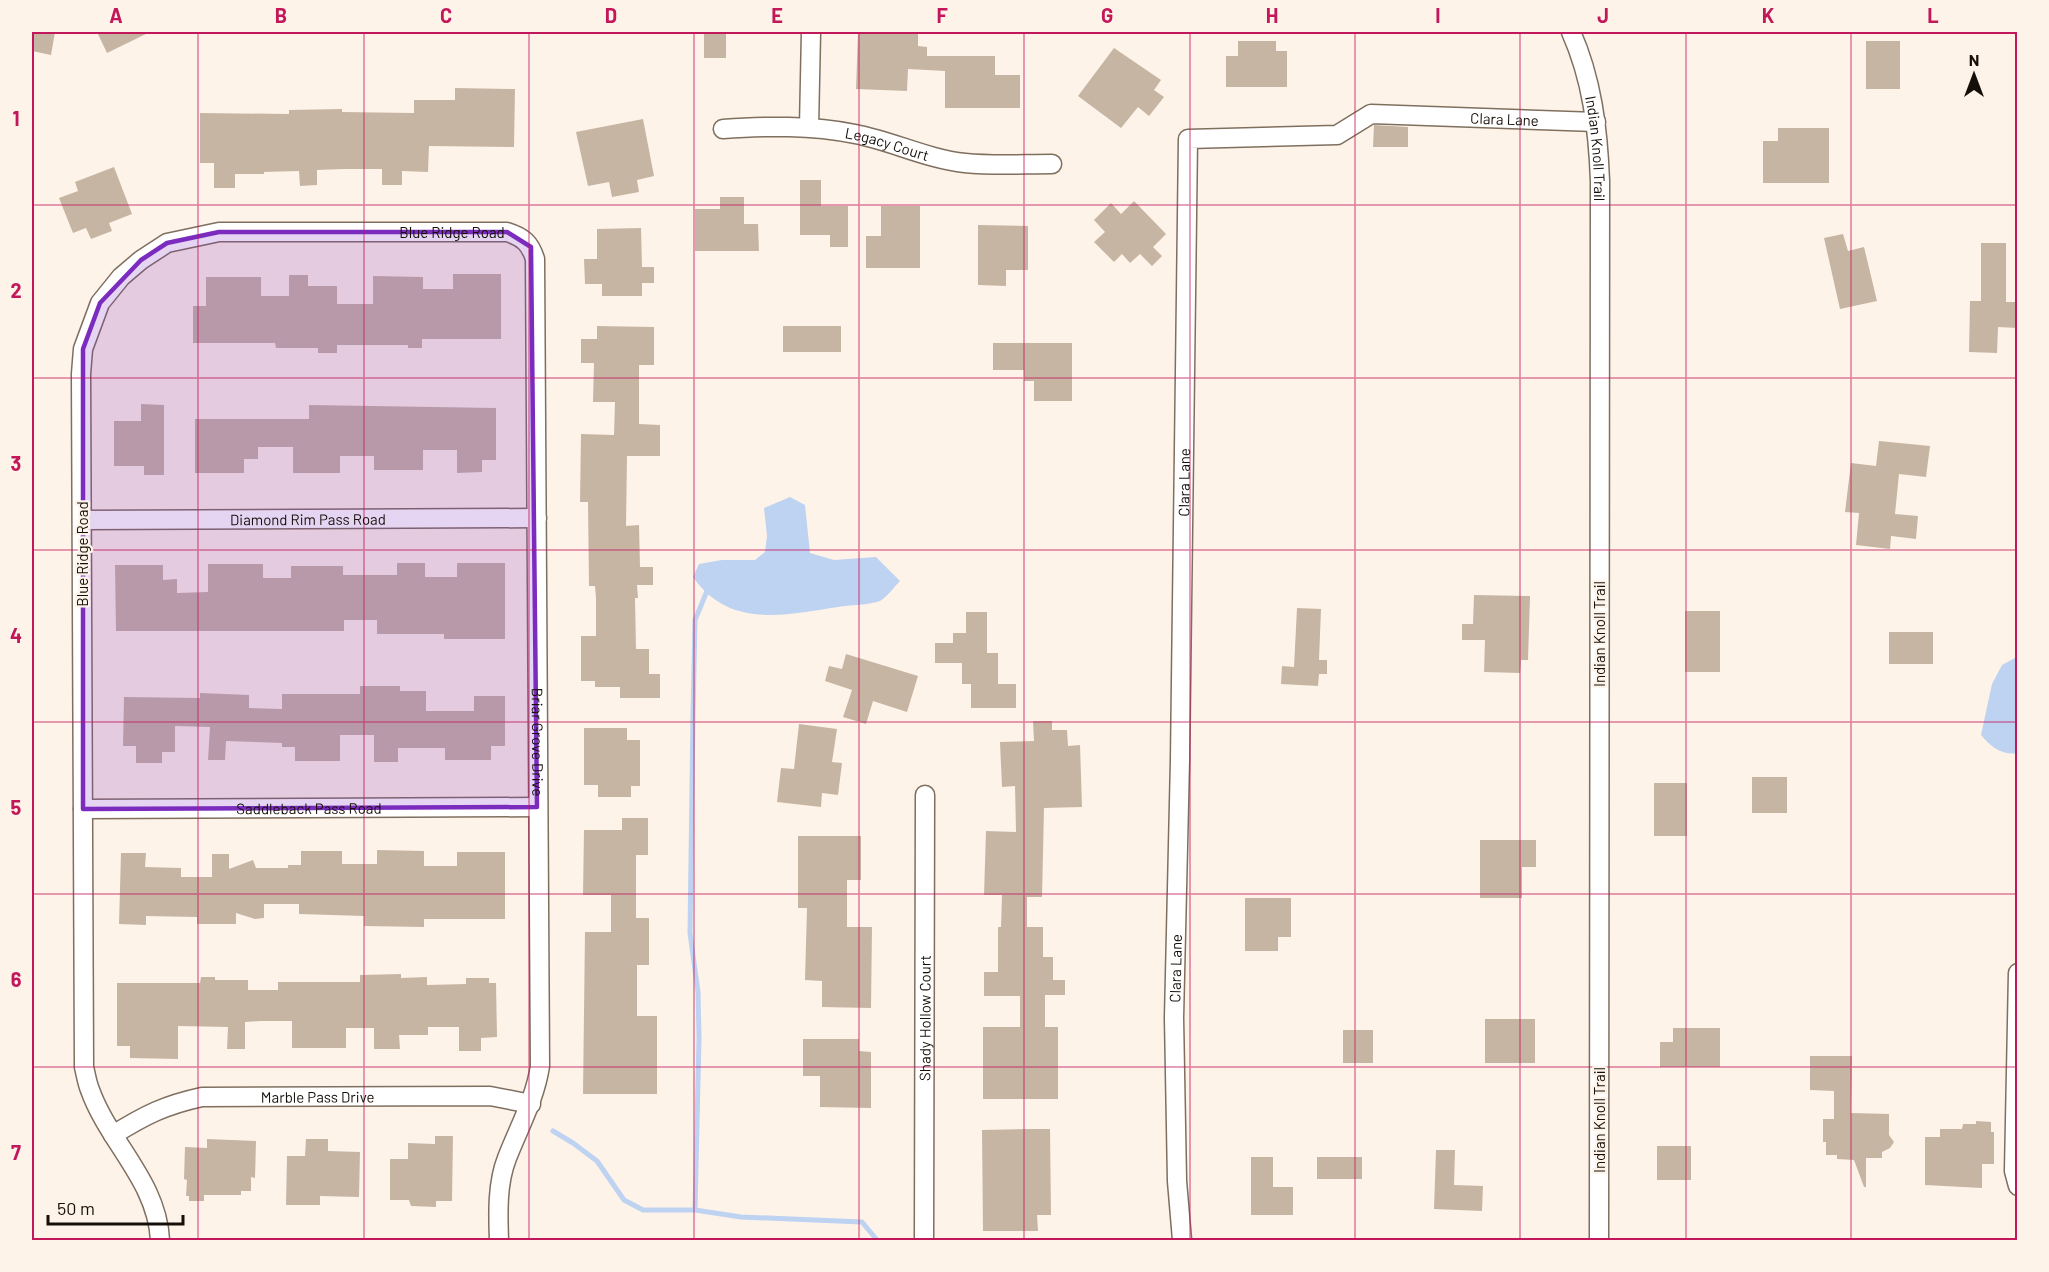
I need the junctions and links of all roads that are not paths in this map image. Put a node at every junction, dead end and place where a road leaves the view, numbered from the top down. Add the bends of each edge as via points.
1 (811, 32) edge
2 (1571, 32) edge
3 (1596, 122) junction
4 (809, 127) junction
5 (723, 129) dead end
6 (1052, 164) dead end
7 (525, 240) joint
8 (537, 518) junction
9 (82, 520) junction
10 (925, 795) dead end
11 (537, 807) junction
12 (83, 809) junction
13 (2018, 973) edge
14 (531, 1104) junction
15 (113, 1135) junction
16 (2018, 1186) edge
17 (160, 1240) edge
18 (499, 1240) edge
19 (924, 1240) edge
20 (1182, 1240) edge
21 (1599, 1240) edge

1 - 4 street
2 - 3 street, Indian Knoll Trail via 1580,51
3 - 20 street, Clara Lane via 1371,114 1337,135 1188,139 1174,1018
3 - 21 street, Indian Knoll Trail via 1600,181
4 - 5 street, Legacy Court
4 - 6 street, Legacy Court via 856,134 964,163
7 - 8 street, Briar Grove Drive via 535,259
7 - 9 street, Blue Ridge Road via 507,232 219,232 167,243 122,277 100,303 83,350
8 - 9 street, Diamond Rim Pass Road
8 - 11 street, Briar Grove Drive
9 - 12 street, Blue Ridge Road
10 - 19 street, Shady Hollow Court
11 - 12 street, Saddleback Pass Road
11 - 14 street, Briar Grove Drive via 540,1066
12 - 15 street, Blue Ridge Road via 84,1067 89,1089
13 - 16 street via 2014,1171
14 - 15 street, Marble Pass Drive via 490,1096 202,1097 147,1114
14 - 18 street, Briar Grove Drive via 506,1160
15 - 17 street, Blue Ridge Road via 143,1182

